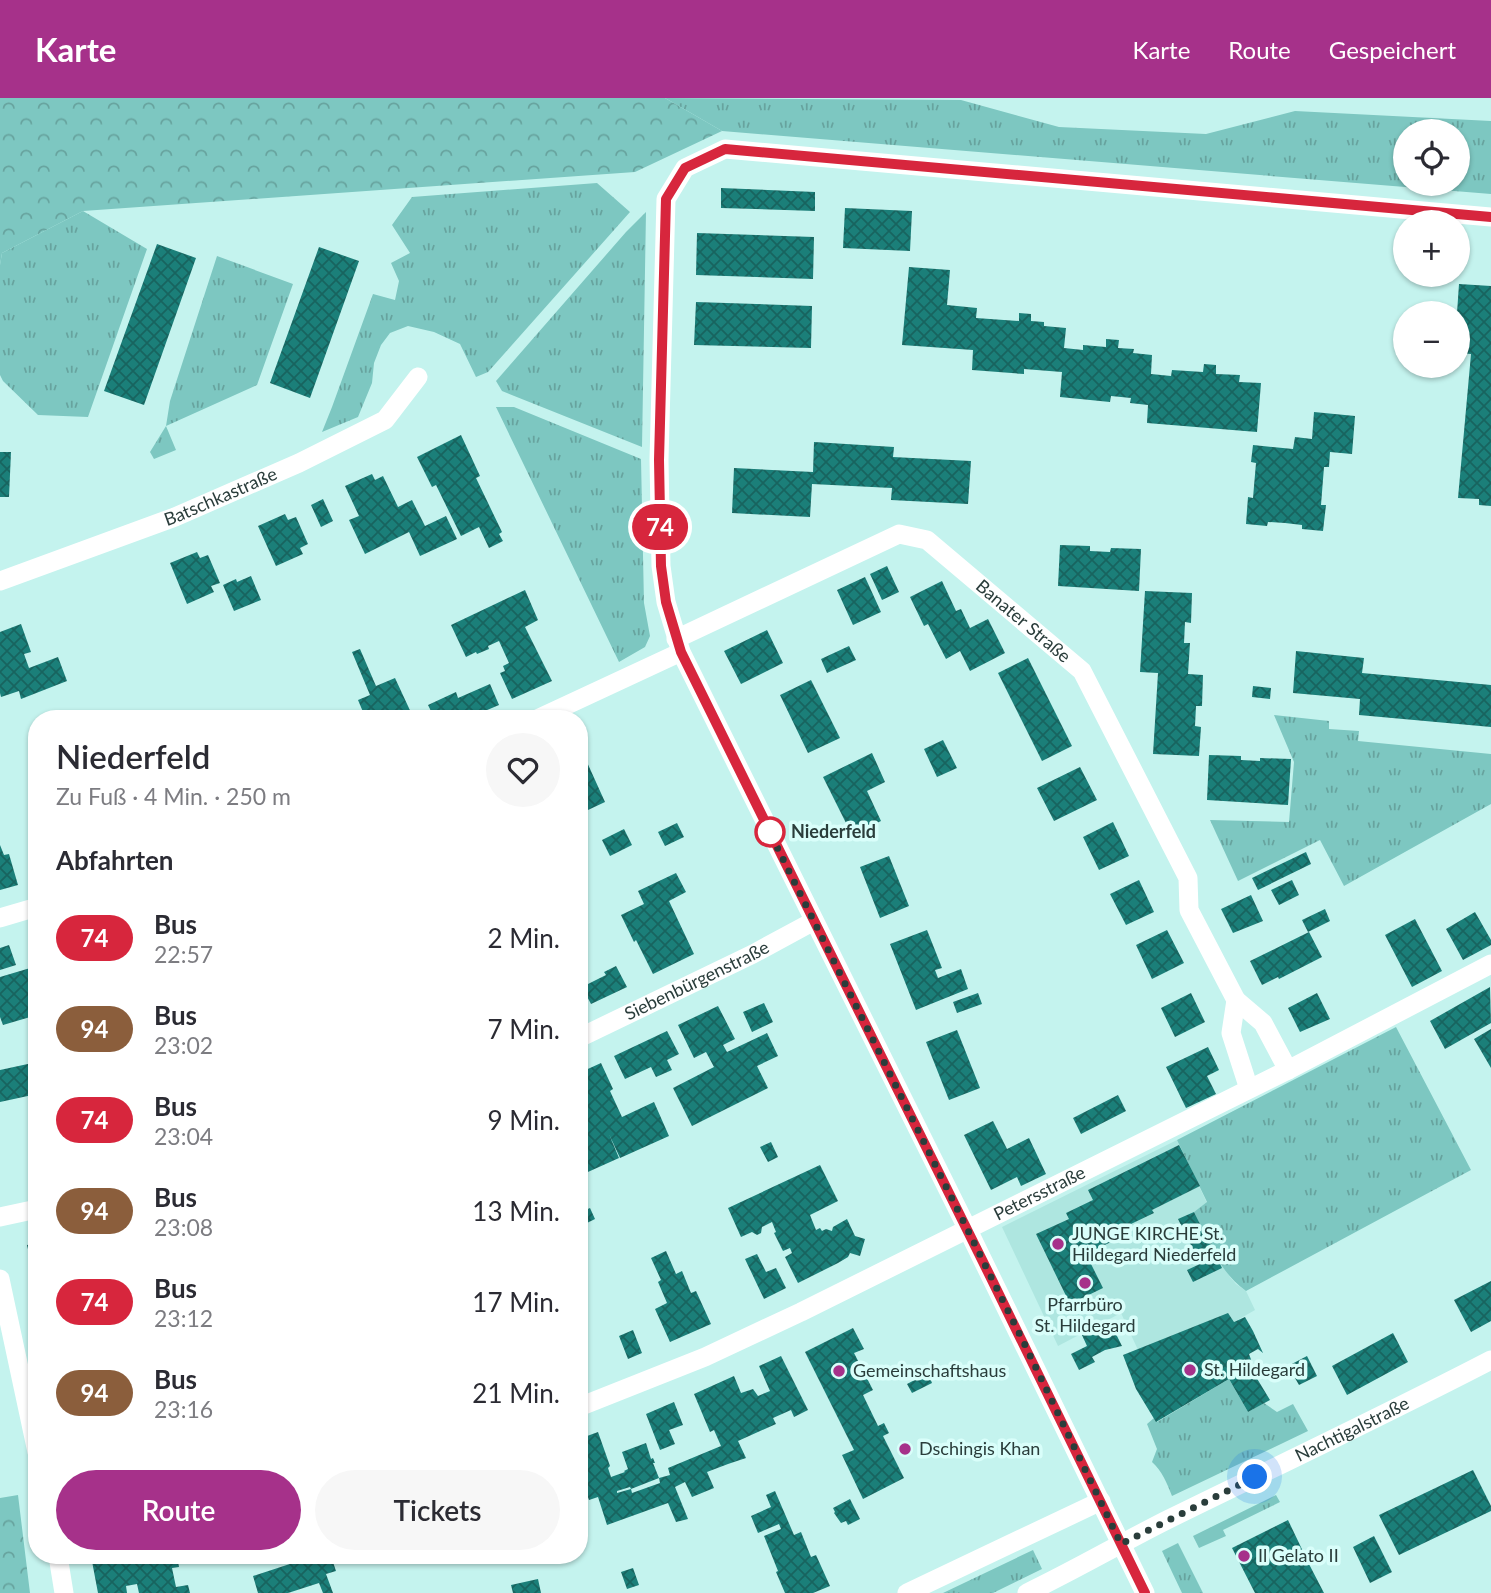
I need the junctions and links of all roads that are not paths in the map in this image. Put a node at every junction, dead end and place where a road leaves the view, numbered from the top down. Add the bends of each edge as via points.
1 (1491, 218) edge
2 (418, 377) dead end
3 (0, 581) edge
4 (679, 645) junction
5 (554, 710) edge
6 (28, 909) edge
7 (0, 918) edge
8 (814, 921) junction
9 (1491, 964) edge
10 (1236, 1000) junction
11 (588, 1034) edge
12 (1288, 1070) junction
13 (1249, 1089) junction
14 (28, 1211) edge
15 (0, 1217) edge
16 (968, 1230) junction
17 (0, 1279) edge
18 (1491, 1360) edge
19 (588, 1403) edge
20 (28, 1410) edge
21 (1101, 1501) junction
22 (1121, 1544) junction
23 (59, 1564) edge
24 (64, 1593) edge
25 (907, 1593) edge
26 (1027, 1593) edge
27 (1145, 1593) edge

1 - 4 street via 725,149 685,168 666,199 659,460 661,566
2 - 3 street, Batschkastraße via 386,420 299,463 175,516
4 - 5 street, Banater Straße
4 - 8 street
4 - 10 street, Banater Straße via 899,534 927,540 1082,671 1188,878 1189,909
6 - 7 street
8 - 11 street, Siebenbürgenstraße
8 - 16 street
9 - 12 street, Petersstraße
10 - 12 street, Banater Straße via 1263,1023
10 - 13 street via 1231,1033
12 - 13 street, Petersstraße
13 - 16 street, Petersstraße
14 - 15 street
16 - 19 street, Petersstraße via 705,1357
16 - 21 street
17 - 20 street
18 - 22 street, Nachtigalstraße
21 - 22 street
21 - 25 street
22 - 26 street, Nachtigalstraße
22 - 27 street
23 - 24 street

